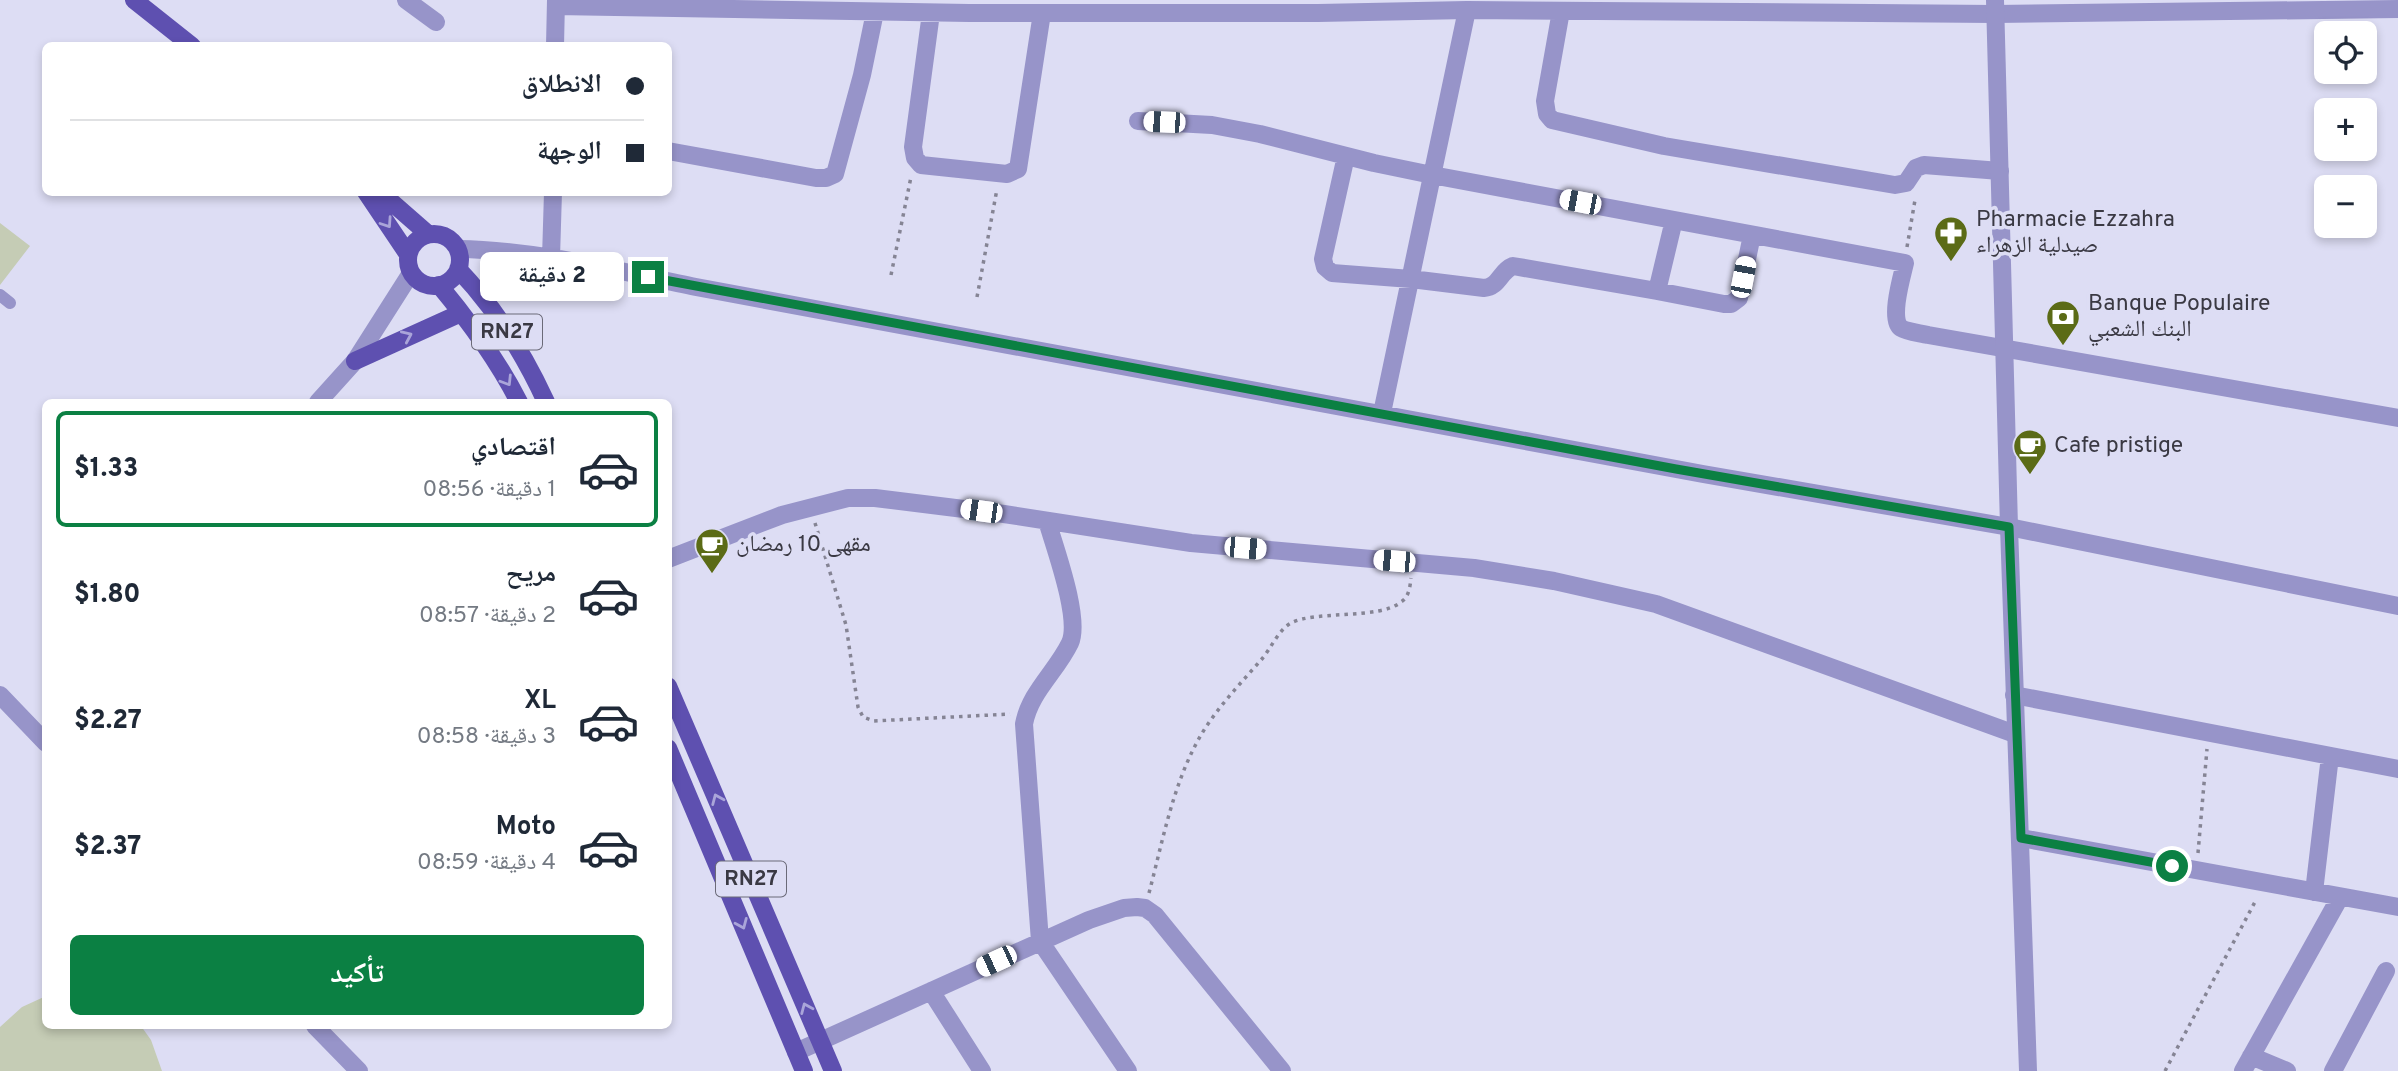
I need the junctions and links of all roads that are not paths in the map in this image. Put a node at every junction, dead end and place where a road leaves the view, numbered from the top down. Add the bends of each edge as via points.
1 (134, 0) edge
2 (406, 0) edge
3 (556, 3) edge
4 (1088, 6) edge
5 (1318, 6) edge
6 (1669, 6) edge
7 (969, 7) edge
8 (1995, 7) edge
9 (2398, 9) edge
10 (1467, 10) junction
11 (1562, 11) junction
12 (875, 12) junction
13 (931, 13) junction
14 (1042, 13) junction
15 (436, 22) dead end
16 (187, 42) edge
17 (555, 42) edge
18 (1139, 121) dead end
19 (672, 151) edge
20 (1346, 156) junction
21 (2000, 171) junction
22 (1432, 175) junction
23 (369, 196) edge
24 (385, 196) edge
25 (553, 196) edge
26 (1674, 220) junction
27 (428, 234) junction
28 (1752, 235) junction
29 (458, 249) junction
30 (407, 253) junction
31 (551, 258) junction
32 (458, 269) junction
33 (411, 273) junction
34 (1410, 279) junction
35 (439, 285) junction
36 (1657, 290) junction
37 (461, 313) junction
38 (2003, 348) junction
39 (355, 361) junction
40 (321, 399) edge
41 (517, 399) edge
42 (544, 399) edge
43 (1382, 413) junction
44 (2398, 418) edge
45 (1047, 521) junction
46 (2009, 527) junction
47 (672, 557) edge
48 (2398, 606) edge
49 (0, 695) edge
50 (2014, 695) junction
51 (672, 696) edge
52 (42, 733) edge
53 (2015, 734) junction
54 (2330, 756) junction
55 (672, 758) edge
56 (2398, 769) edge
57 (2021, 838) junction
58 (2314, 892) junction
59 (2340, 897) junction
60 (2398, 907) edge
61 (1040, 941) junction
62 (2386, 971) dead end
63 (931, 991) junction
64 (318, 1029) edge
65 (820, 1039) junction
66 (796, 1052) junction
67 (2247, 1064) edge
68 (359, 1071) edge
69 (804, 1071) edge
70 (833, 1071) edge
71 (982, 1071) edge
72 (1128, 1071) edge
73 (1282, 1071) edge
74 (2028, 1071) edge
75 (2287, 1071) edge
76 (2333, 1071) edge

1 - 16 main road
2 - 15 street
3 - 12 street
3 - 17 street
4 - 5 street
4 - 14 street
5 - 10 street
6 - 8 street
6 - 11 street
7 - 13 street
7 - 14 street
8 - 9 street
8 - 21 street
10 - 11 street
10 - 22 street
11 - 21 street via 1545,100 1552,120 1664,146 1895,185 1909,180 1916,168 1924,165
12 - 13 street
12 - 19 street via 835,174 816,178
13 - 14 street via 915,158 921,165 1007,174 1018,169
18 - 20 street via 1212,125
20 - 22 street
20 - 34 street via 1325,267 1332,273
21 - 38 street
22 - 26 street
22 - 34 street
23 -> 30 main road
24 - 27 main road
25 - 31 street
26 - 28 street
26 - 36 street
27 - 29 main road via 446,236
27 - 30 main road
28 - 36 street via 1736,302 1724,304
28 - 38 street via 1905,263 1895,313 1901,328
29 - 31 street
29 - 32 main road
30 - 33 main road
31 - 43 street
32 - 35 main road via 449,282
32 - 42 main road, RN27 via 515,344
33 - 35 main road, RN27 via 423,284
33 - 39 street
34 - 36 street via 1489,288 1513,266
34 - 43 street
35 - 37 main road, RN27
39 -> 37 main road
37 -> 41 main road, RN27
38 - 44 street
38 - 46 street
39 - 40 street
43 - 46 street
45 - 47 street via 848,498 782,515
45 - 53 street via 1191,543 1474,568 1554,581 1656,604
45 - 61 street via 1073,632 1026,714
46 - 48 street
46 - 50 street
49 - 52 street
50 - 53 street
50 - 54 street
65 -> 51 main road, RN27
53 - 57 street
54 - 56 street
54 - 58 street
55 -> 66 main road, RN27
57 - 58 street
57 - 74 street
58 - 59 street
59 - 60 street
59 - 67 street
61 - 63 street
61 - 72 street
61 - 73 street via 1124,908 1145,908
62 - 76 street
63 - 65 street
63 - 71 street
64 - 68 street
65 - 66 street
65 - 70 main road, RN27
66 - 69 main road, RN27
67 - 75 street

